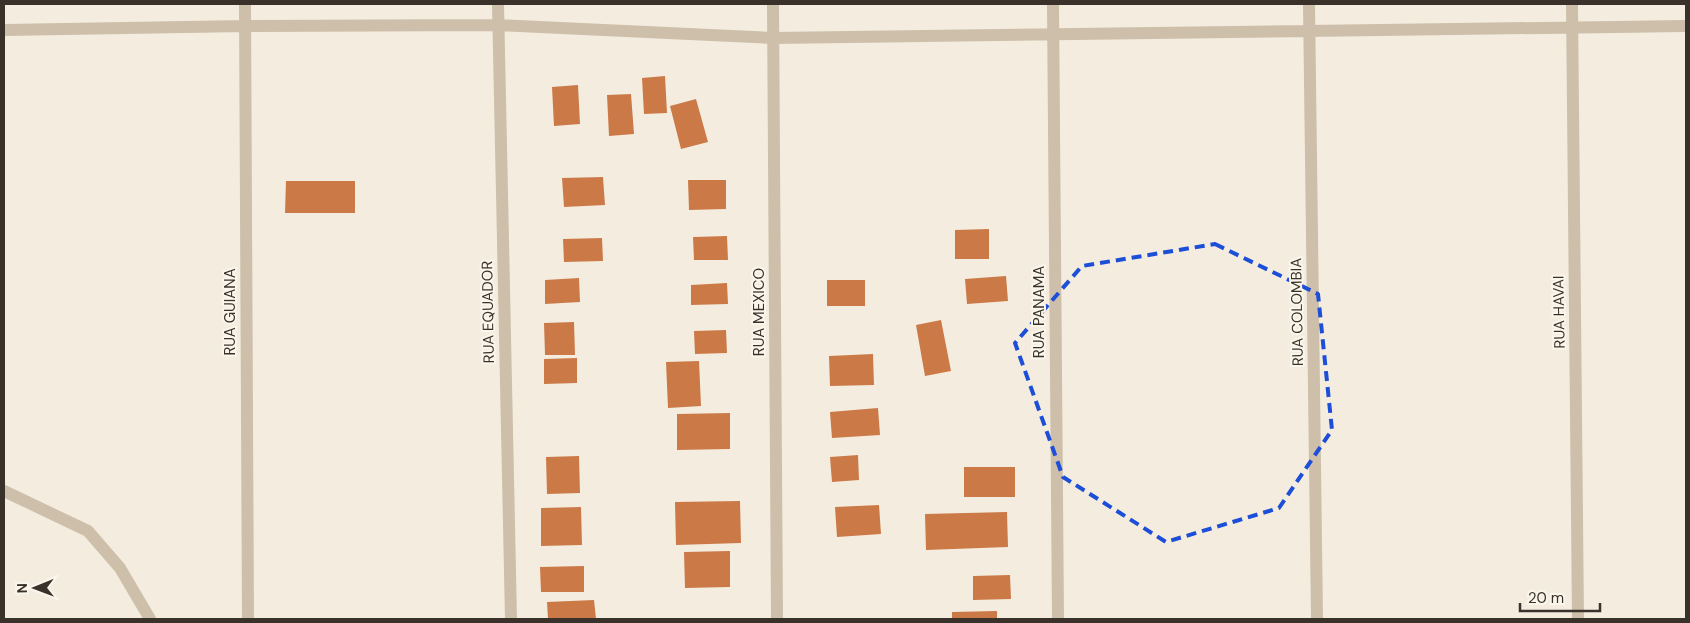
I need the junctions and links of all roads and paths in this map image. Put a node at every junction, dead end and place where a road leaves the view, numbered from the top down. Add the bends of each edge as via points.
1 (245, 4) edge
2 (498, 4) edge
3 (773, 4) edge
4 (1053, 4) edge
5 (1310, 4) edge
6 (1572, 4) edge
7 (498, 25) junction
8 (245, 26) junction
9 (1686, 26) edge
10 (1572, 27) junction
11 (4, 30) edge
12 (1310, 31) junction
13 (1053, 34) junction
14 (773, 38) junction
15 (4, 491) edge
16 (150, 619) edge
17 (248, 619) edge
18 (511, 619) edge
19 (778, 619) edge
20 (1058, 619) edge
21 (1317, 619) edge
22 (1578, 619) edge

1 - 8 street, RUA GUIANA
2 - 7 street, RUA EQUADOR
3 - 14 street, RUA MEXICO
4 - 13 street, RUA PANAMA
5 - 12 street, RUA COLOMBIA
6 - 10 street, RUA HAVAI
7 - 8 street
7 - 14 street
7 - 18 street, RUA EQUADOR
8 - 11 street
8 - 17 street, RUA GUIANA
9 - 10 street
10 - 12 street
10 - 22 street, RUA HAVAI
12 - 13 street
12 - 21 street, RUA COLOMBIA
13 - 14 street
13 - 20 street, RUA PANAMA
14 - 19 street, RUA MEXICO
15 - 16 street via 88,531 120,568

